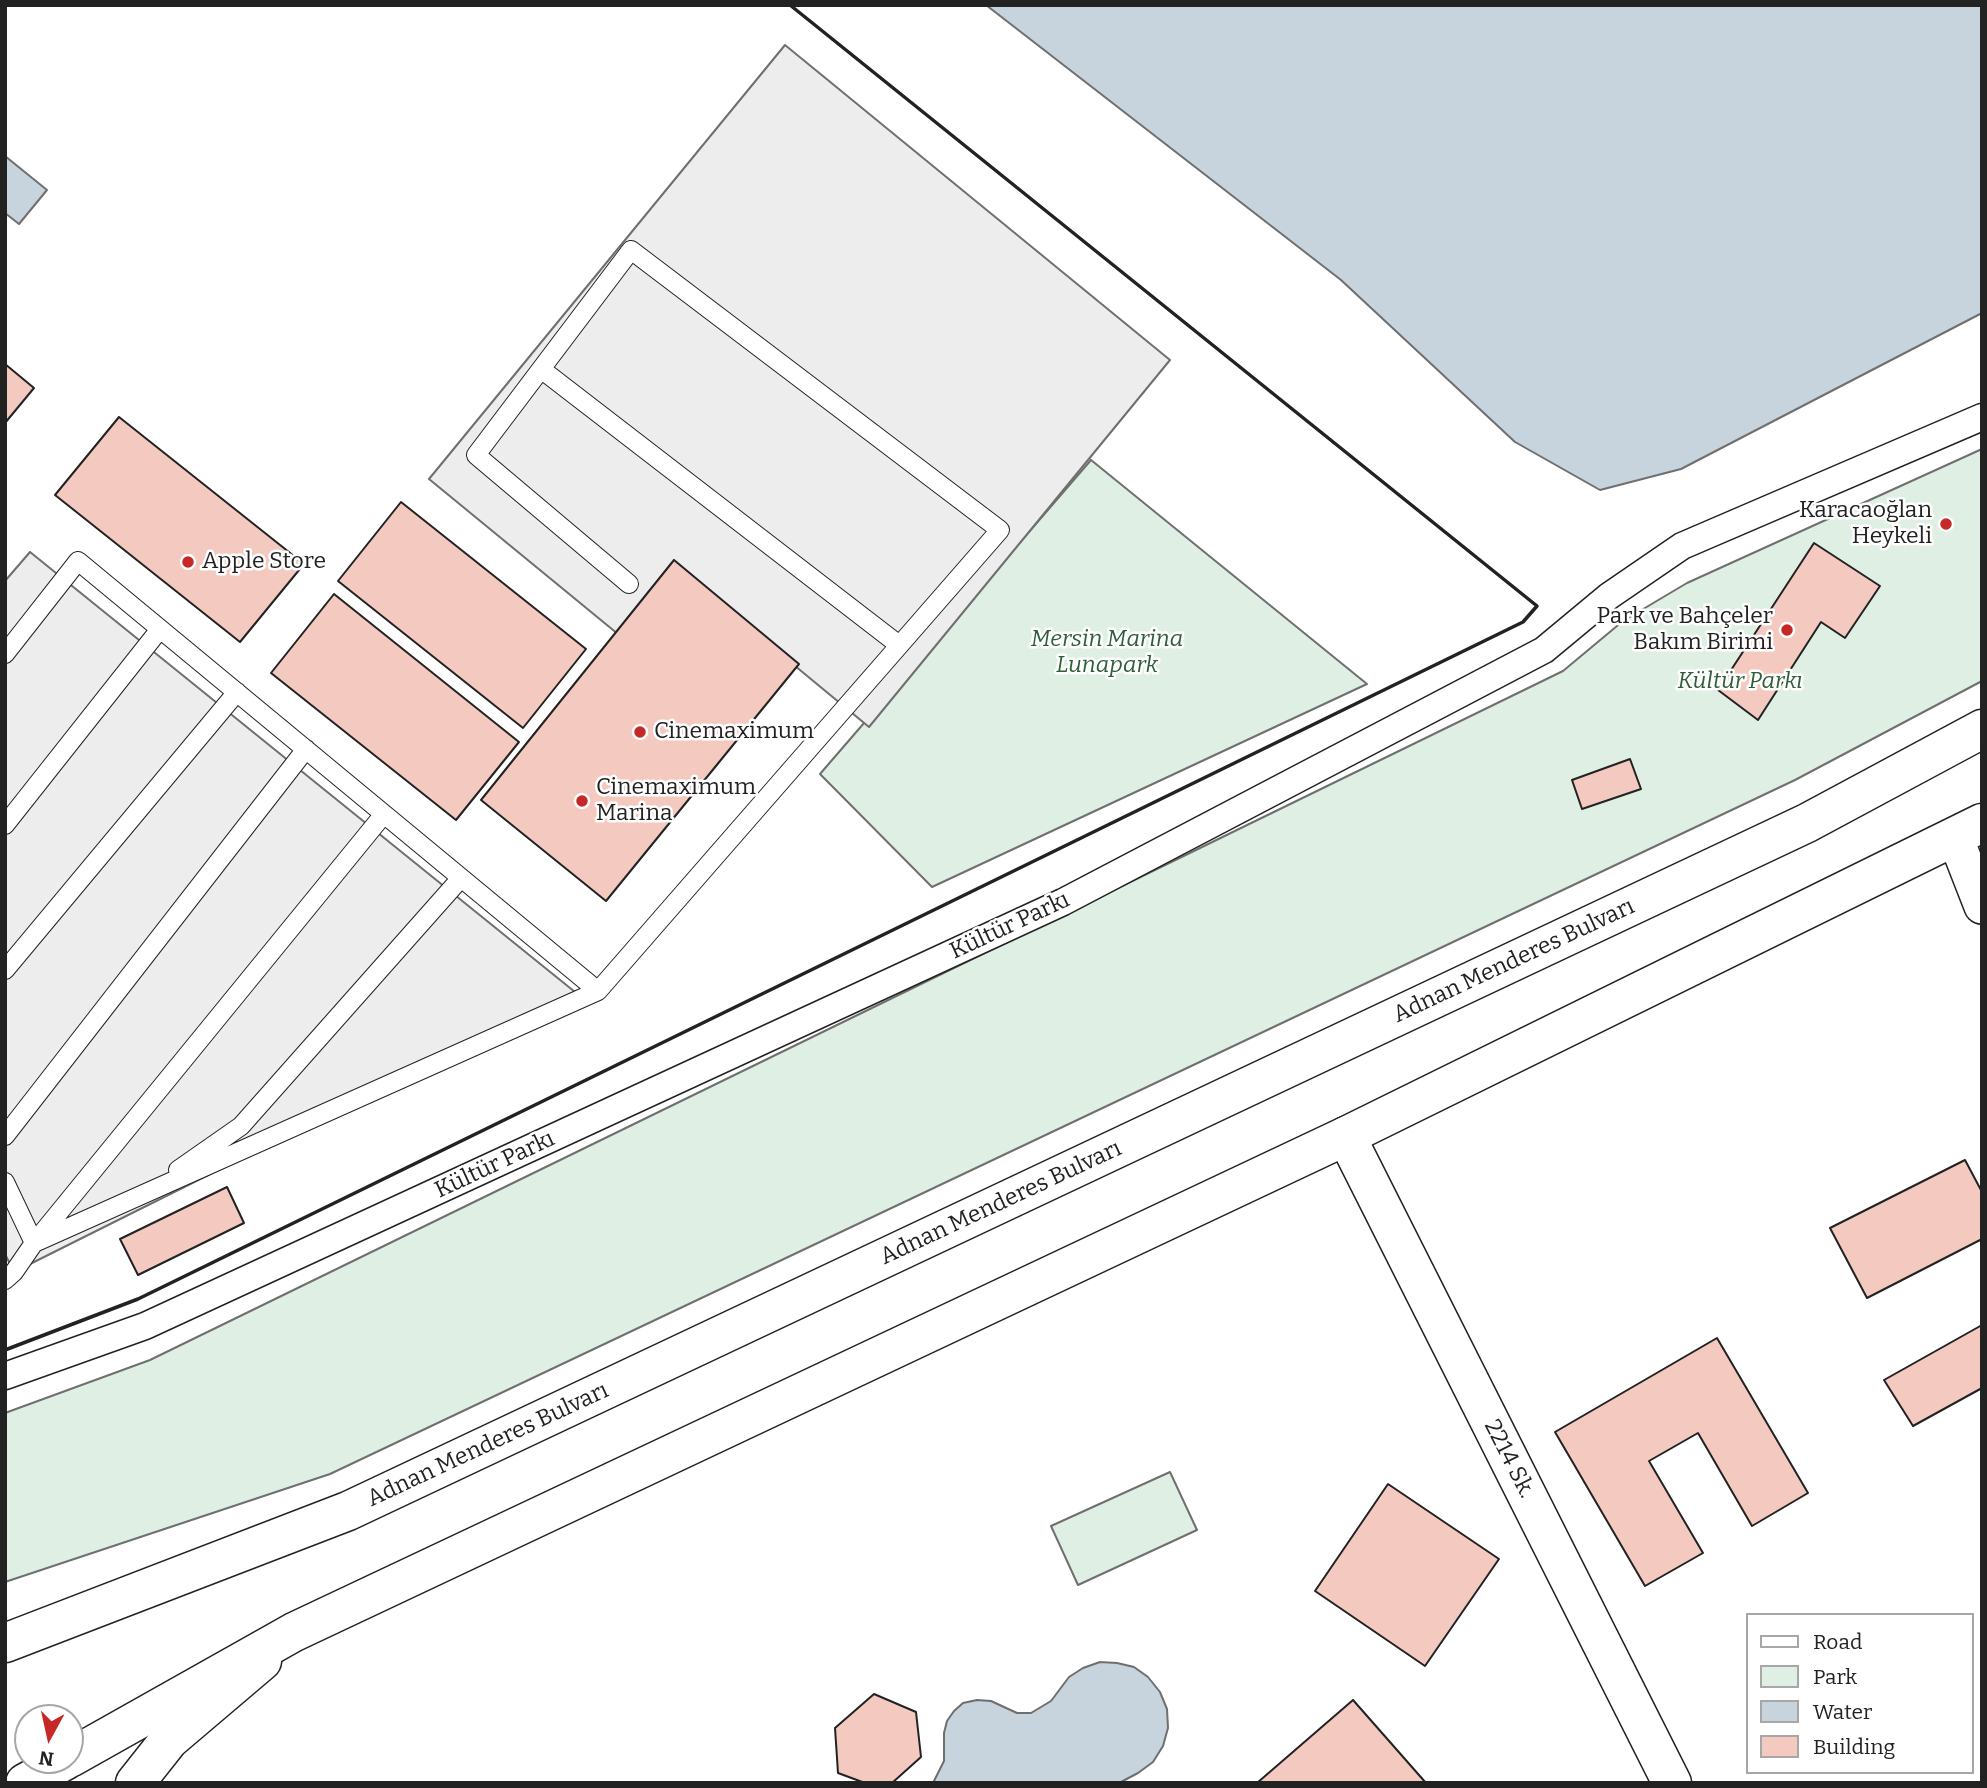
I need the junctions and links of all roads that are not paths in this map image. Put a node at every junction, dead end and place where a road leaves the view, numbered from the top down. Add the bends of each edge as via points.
1 (541, 369) junction
2 (1982, 417) edge
3 (629, 584) dead end
4 (160, 629) junction
5 (899, 645) junction
6 (5, 654) edge
7 (237, 692) junction
8 (1982, 729) edge
9 (306, 749) junction
10 (384, 814) junction
11 (5, 825) edge
12 (1968, 830) edge
13 (461, 878) junction
14 (1982, 906) edge
15 (5, 970) edge
16 (598, 991) junction
17 (5, 1136) edge
18 (1346, 1136) junction
19 (5, 1182) edge
20 (144, 1194) junction
21 (34, 1243) junction
22 (5, 1280) edge
23 (5, 1376) edge
24 (295, 1632) junction
25 (5, 1643) edge
26 (84, 1750) edge
27 (41, 1774) edge
28 (25, 1783) edge
29 (135, 1783) edge
30 (1672, 1783) edge

1 - 3 lane via 476,455
1 - 5 lane
1 - 5 lane via 631,250 1000,530
2 - 23 street, Kültür Parkı via 1682,546 1609,596 1544,650 1063,902 145,1326
4 - 6 lane via 78,561
4 - 7 lane
4 - 11 lane
5 - 16 lane
7 - 9 lane
7 - 15 lane
8 - 25 main road, Adnan Menderes Bulvarı via 1807,823 348,1511
9 - 10 lane
9 - 17 lane
10 - 13 lane
10 - 21 lane
12 - 14 street
12 - 18 main road
13 - 16 lane
13 - 20 lane via 241,1126
16 - 20 lane
18 - 24 main road
18 - 30 main road, 2214 Sk.
19 - 21 lane
20 - 21 lane
21 - 22 lane
24 - 26 main road
24 - 29 main road via 169,1740
27 - 28 main road

